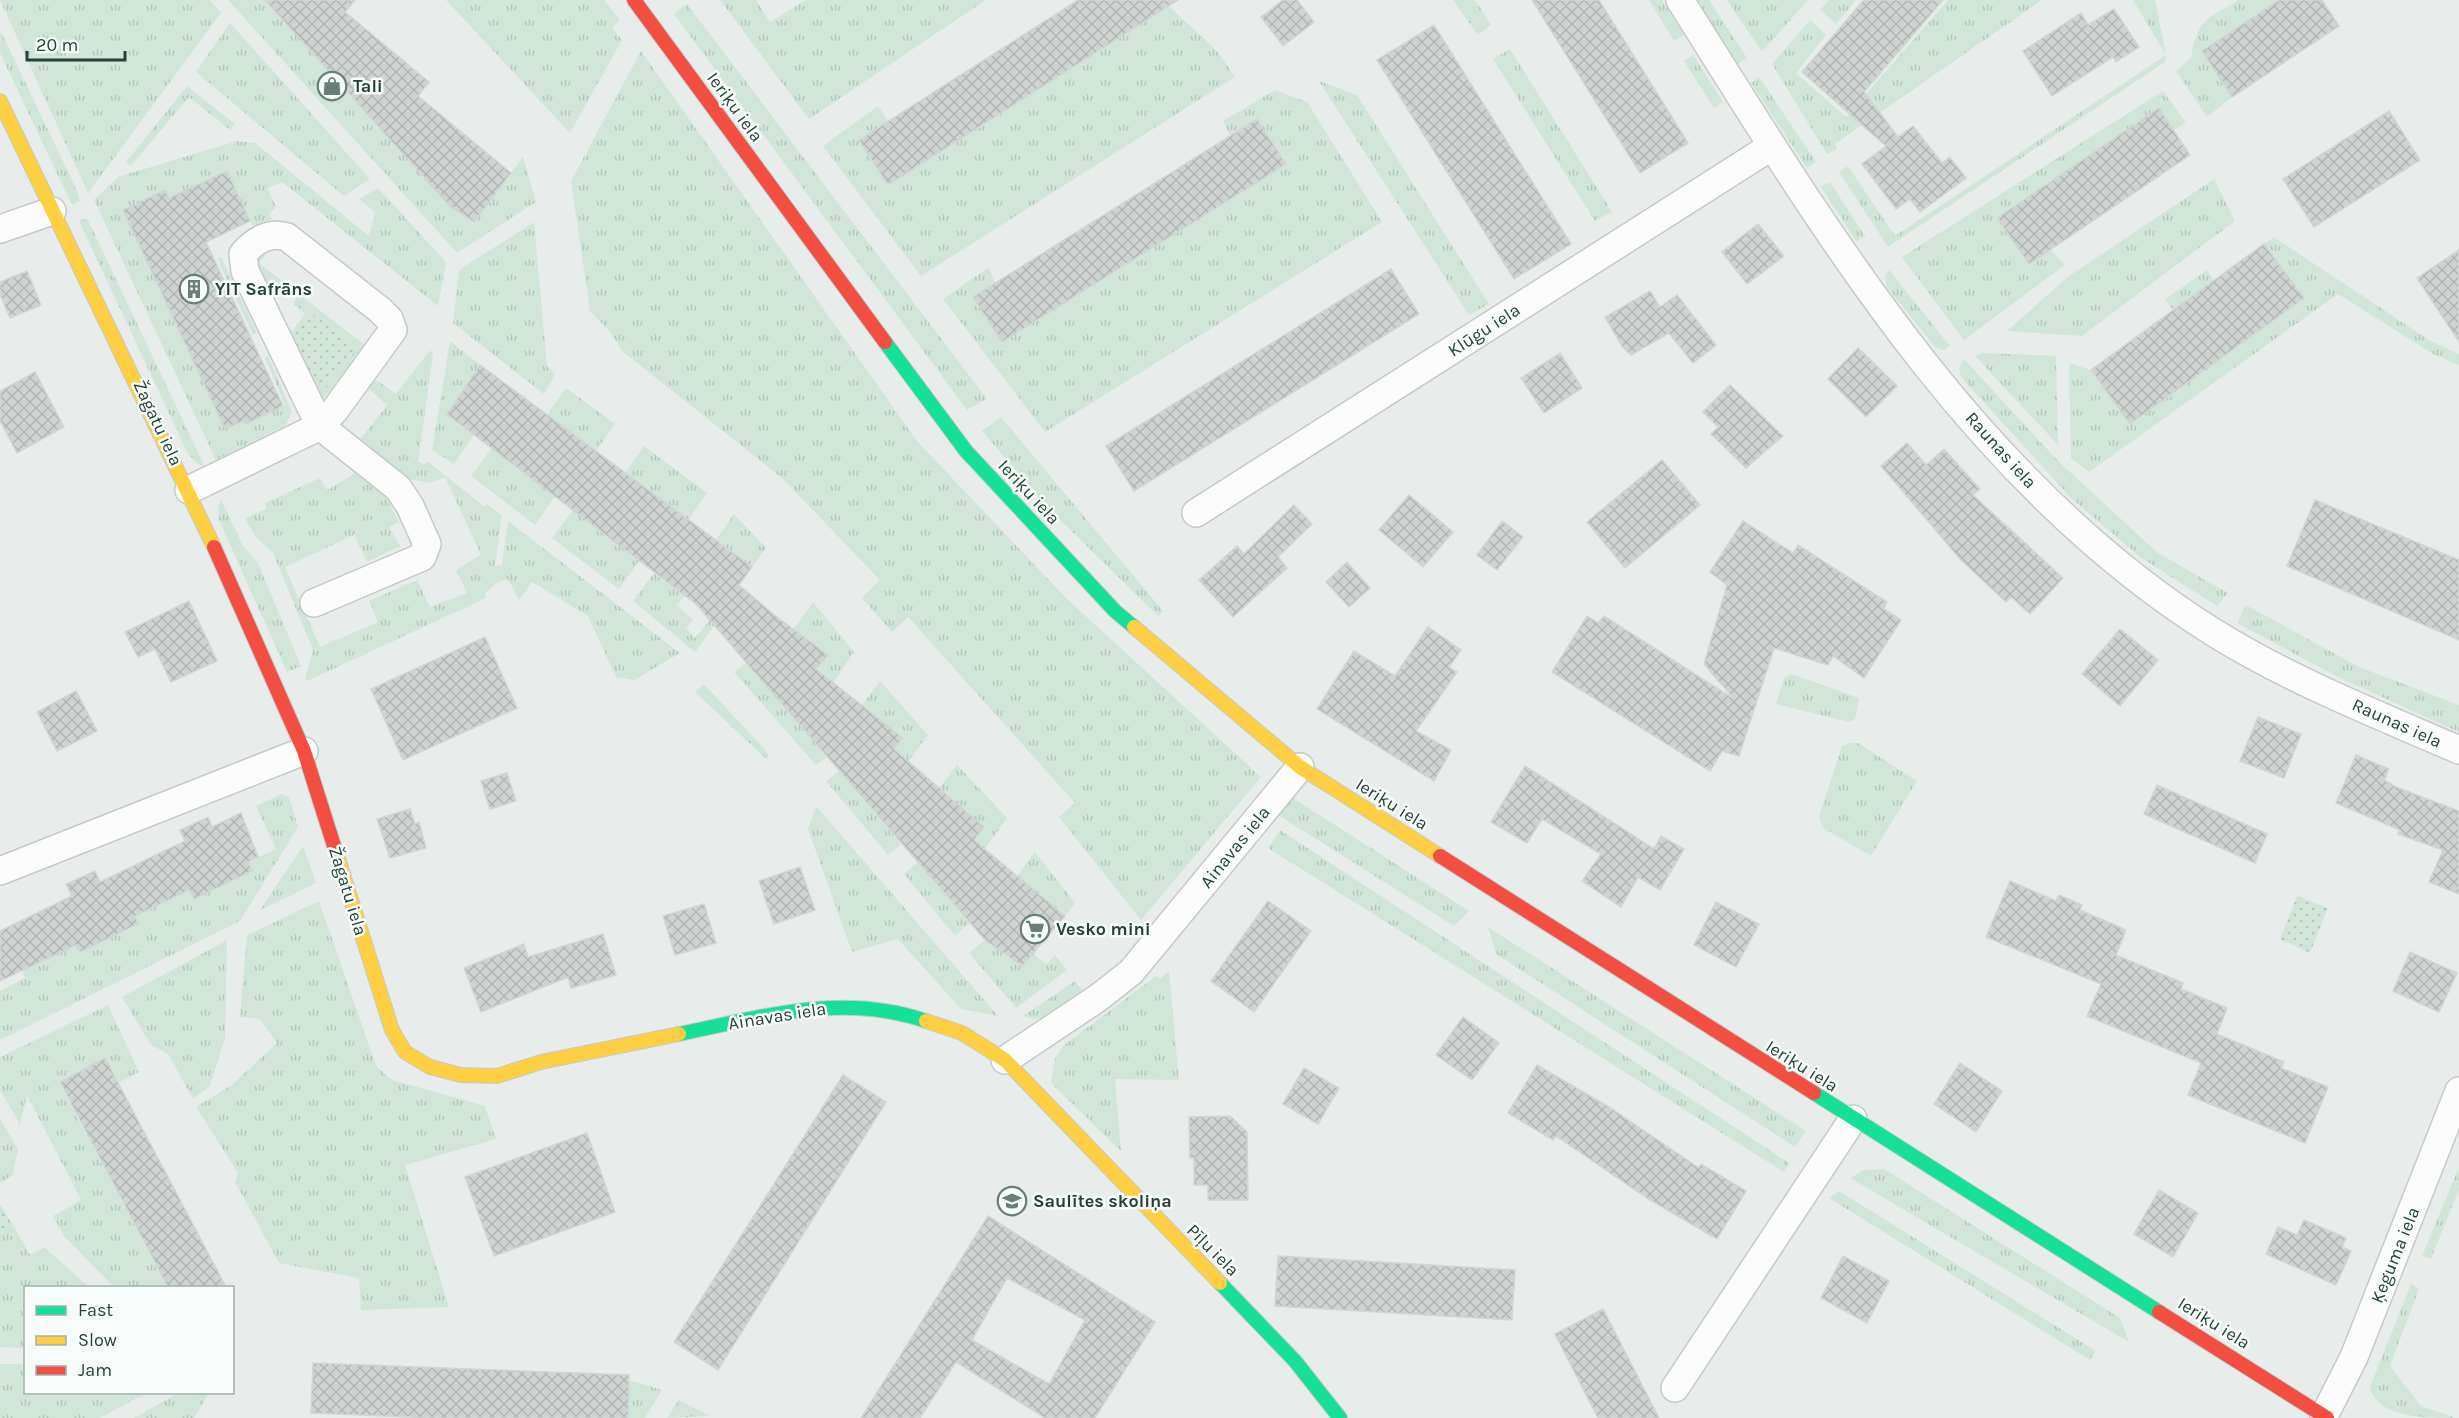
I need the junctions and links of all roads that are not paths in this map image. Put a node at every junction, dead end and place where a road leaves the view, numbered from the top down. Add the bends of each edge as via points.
1 (634, 0) edge
2 (1680, 0) edge
3 (0, 101) edge
4 (1772, 146) junction
5 (52, 210) junction
6 (0, 230) edge
7 (320, 426) junction
8 (189, 490) junction
9 (1196, 513) dead end
10 (314, 603) dead end
11 (2459, 750) edge
12 (304, 751) junction
13 (1300, 767) junction
14 (0, 871) edge
15 (392, 1030) joint
16 (1005, 1060) junction
17 (2459, 1091) edge
18 (1853, 1119) junction
19 (1675, 1388) dead end
20 (2326, 1417) edge
21 (1340, 1418) edge

1 - 13 street, Ieriķu iela via 966,451 1115,611
2 - 4 street, Raunas iela
3 - 5 street, Žagatu iela
4 - 9 street, Klūgu iela
4 - 11 street, Raunas iela via 1853,266 1936,378 2045,499 2144,584 2214,633 2296,678
5 - 6 street
5 - 8 street, Žagatu iela
7 - 7 street via 393,330 381,310 287,237 272,235 250,245 243,254 245,271
7 - 8 street
7 - 10 street via 398,488 428,544 422,557
8 - 12 street, Žagatu iela
12 - 14 street
12 - 15 street, Žagatu iela
13 - 16 street, Ainavas iela via 1131,972
13 - 18 street, Ieriķu iela
15 - 16 street, Ainavas iela via 405,1052 430,1067 461,1075 496,1076 541,1062 809,1007 859,1007 907,1014 962,1033
16 - 21 street, Pīļu iela via 1295,1361
17 - 20 street, Ķeguma iela via 2354,1358
18 - 19 street
18 - 20 street, Ieriķu iela

